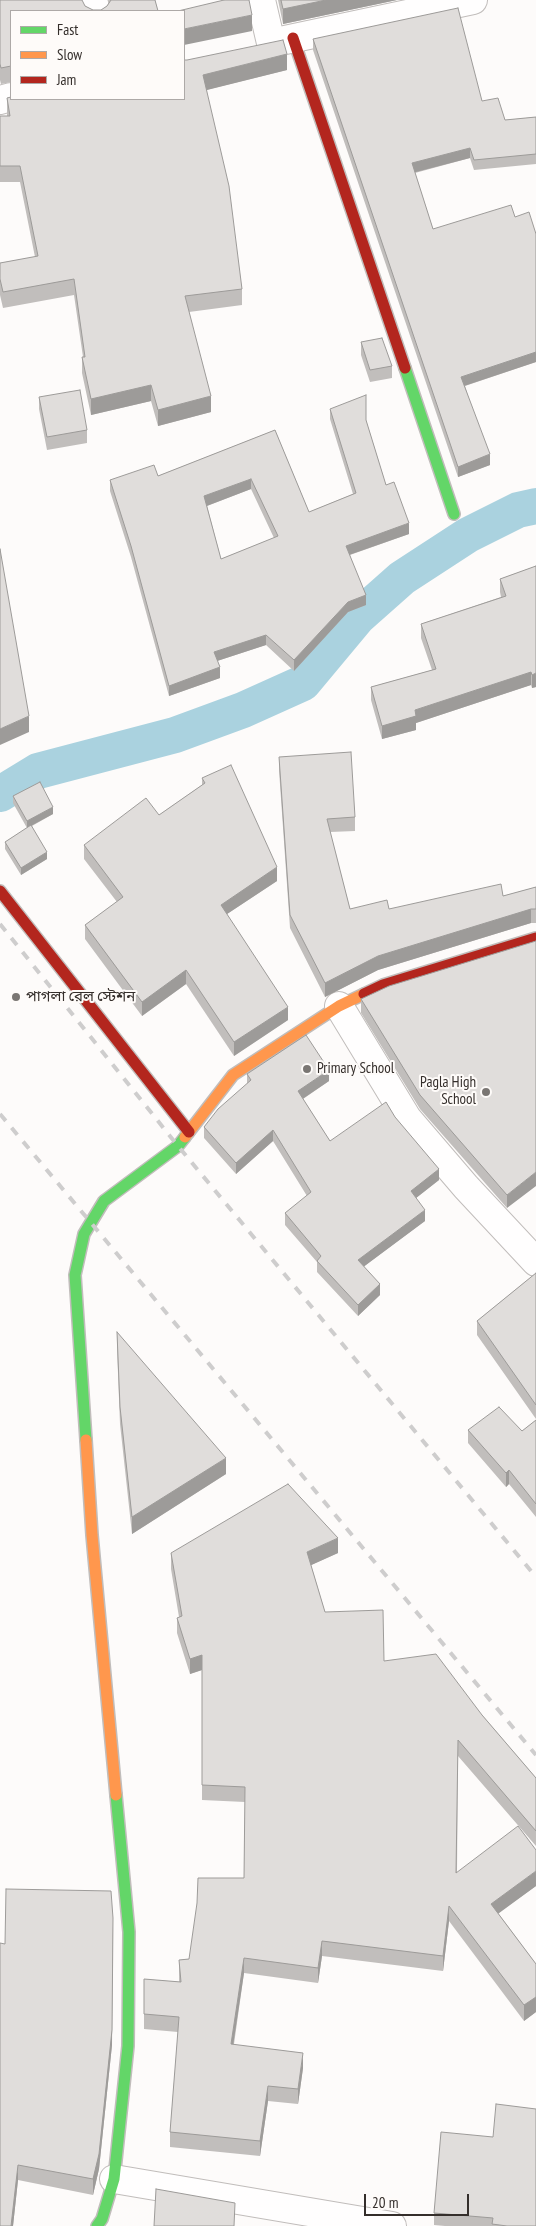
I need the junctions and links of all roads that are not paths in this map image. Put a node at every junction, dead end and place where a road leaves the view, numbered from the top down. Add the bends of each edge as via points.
1 (261, 0) edge
2 (473, 0) edge
3 (282, 40) junction
4 (242, 49) edge
5 (454, 514) dead end
6 (0, 891) edge
7 (536, 938) edge
8 (339, 1006) junction
9 (189, 1132) junction
10 (536, 1262) edge
11 (114, 2179) junction
12 (96, 2226) edge
13 (392, 2226) edge

1 - 3 street
2 - 3 street
3 - 4 street
3 - 5 street
6 - 9 street
7 - 8 street via 382,985
8 - 9 street via 233,1075
8 - 10 street via 407,1118
9 - 11 street via 178,1146 104,1201 84,1234 75,1274 92,1535 129,1932 128,2046
11 - 12 street via 102,2219
11 - 13 street

